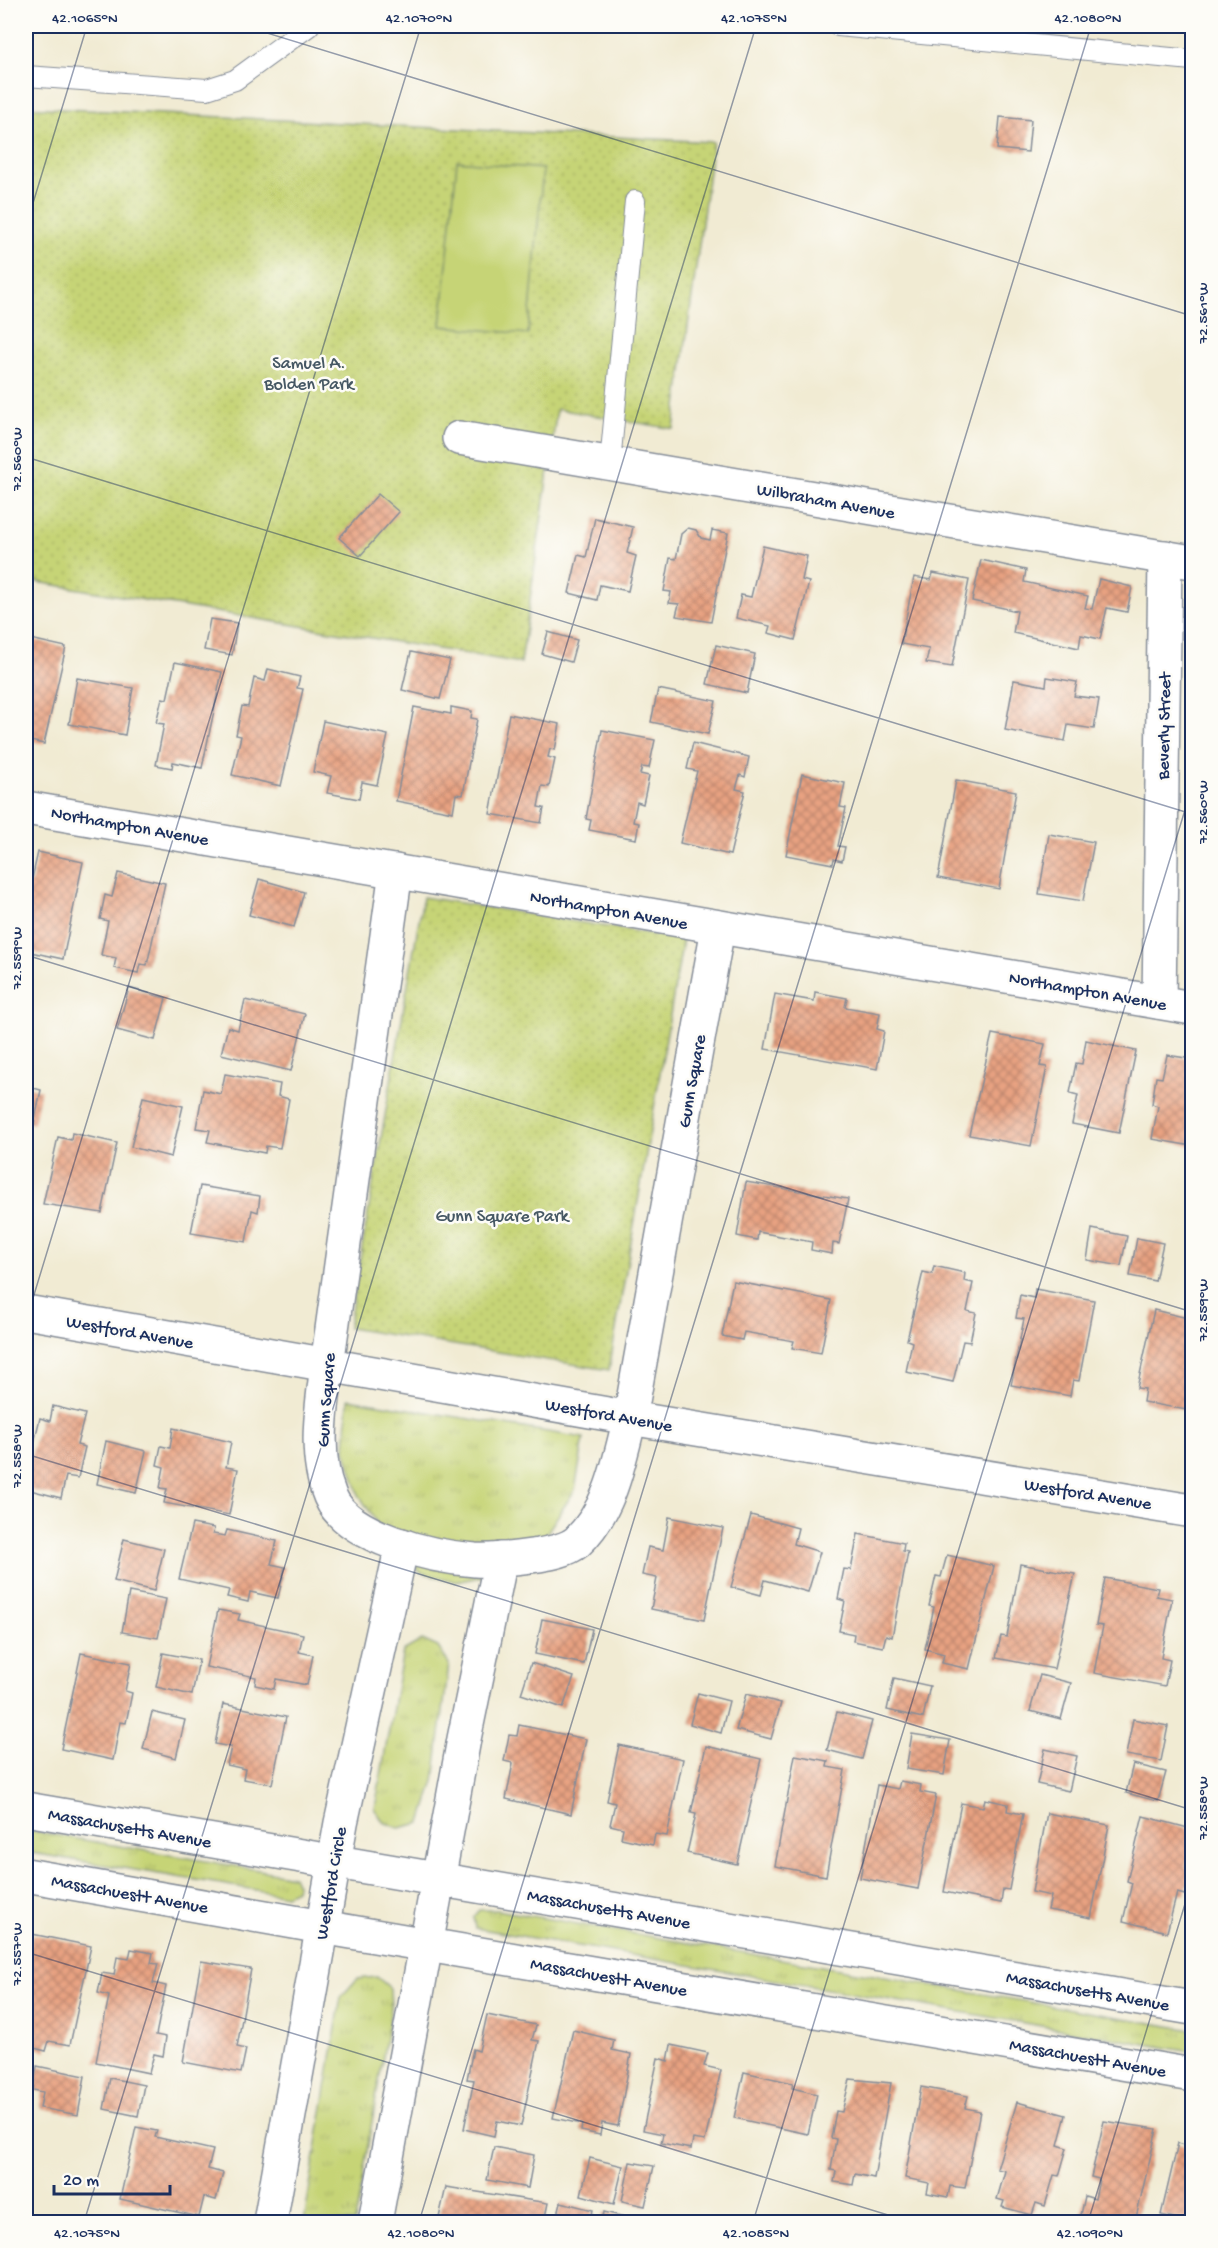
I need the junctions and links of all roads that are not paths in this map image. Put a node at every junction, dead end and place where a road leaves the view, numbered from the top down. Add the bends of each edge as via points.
1 (309, 26) edge
2 (838, 26) edge
3 (1192, 60) edge
4 (26, 76) edge
5 (635, 201) dead end
6 (459, 438) dead end
7 (610, 463) junction
8 (1179, 560) edge
9 (26, 808) edge
10 (396, 871) junction
11 (718, 928) junction
12 (1159, 1002) junction
13 (1192, 1008) edge
14 (26, 1312) edge
15 (327, 1365) junction
16 (630, 1418) junction
17 (1192, 1511) edge
18 (402, 1545) junction
19 (501, 1559) junction
20 (26, 1809) edge
21 (334, 1862) junction
22 (26, 1875) edge
23 (438, 1879) junction
24 (322, 1927) junction
25 (426, 1945) junction
26 (1192, 2008) edge
27 (1192, 2075) edge
28 (270, 2223) edge
29 (375, 2223) edge

1 - 4 lane via 235,80 207,89
2 - 3 lane
5 - 7 lane
6 - 7 street, Wilbraham Avenue
7 - 8 street, Wilbraham Avenue
8 - 12 street, Beverly Street
9 - 10 street, Northampton Avenue
10 - 11 street, Northampton Avenue
10 - 15 street, Gunn Square
11 - 12 street, Northampton Avenue
11 - 16 street, Gunn Square
12 - 13 street, Northampton Avenue
14 - 15 street, Westford Avenue
15 - 16 street, Westford Avenue
15 - 18 street, Gunn Square via 320,1448 330,1496 350,1521
16 - 17 street, Westford Avenue
16 - 19 street, Gunn Square via 616,1475 587,1532 575,1544 560,1550
18 - 19 street, Gunn Square via 448,1557
18 - 21 street, Westford Circle
19 - 23 street
20 - 21 street, Massachusetts Avenue
21 - 23 street, Massachusetts Avenue
21 - 24 street, Westford Circle
22 - 24 street, Massachuestt Avenue
23 - 25 street
23 - 26 street, Massachusetts Avenue
24 - 25 street, Massachuestt Avenue
24 - 28 street, Westford Circle
25 - 27 street, Massachuestt Avenue
25 - 29 street

